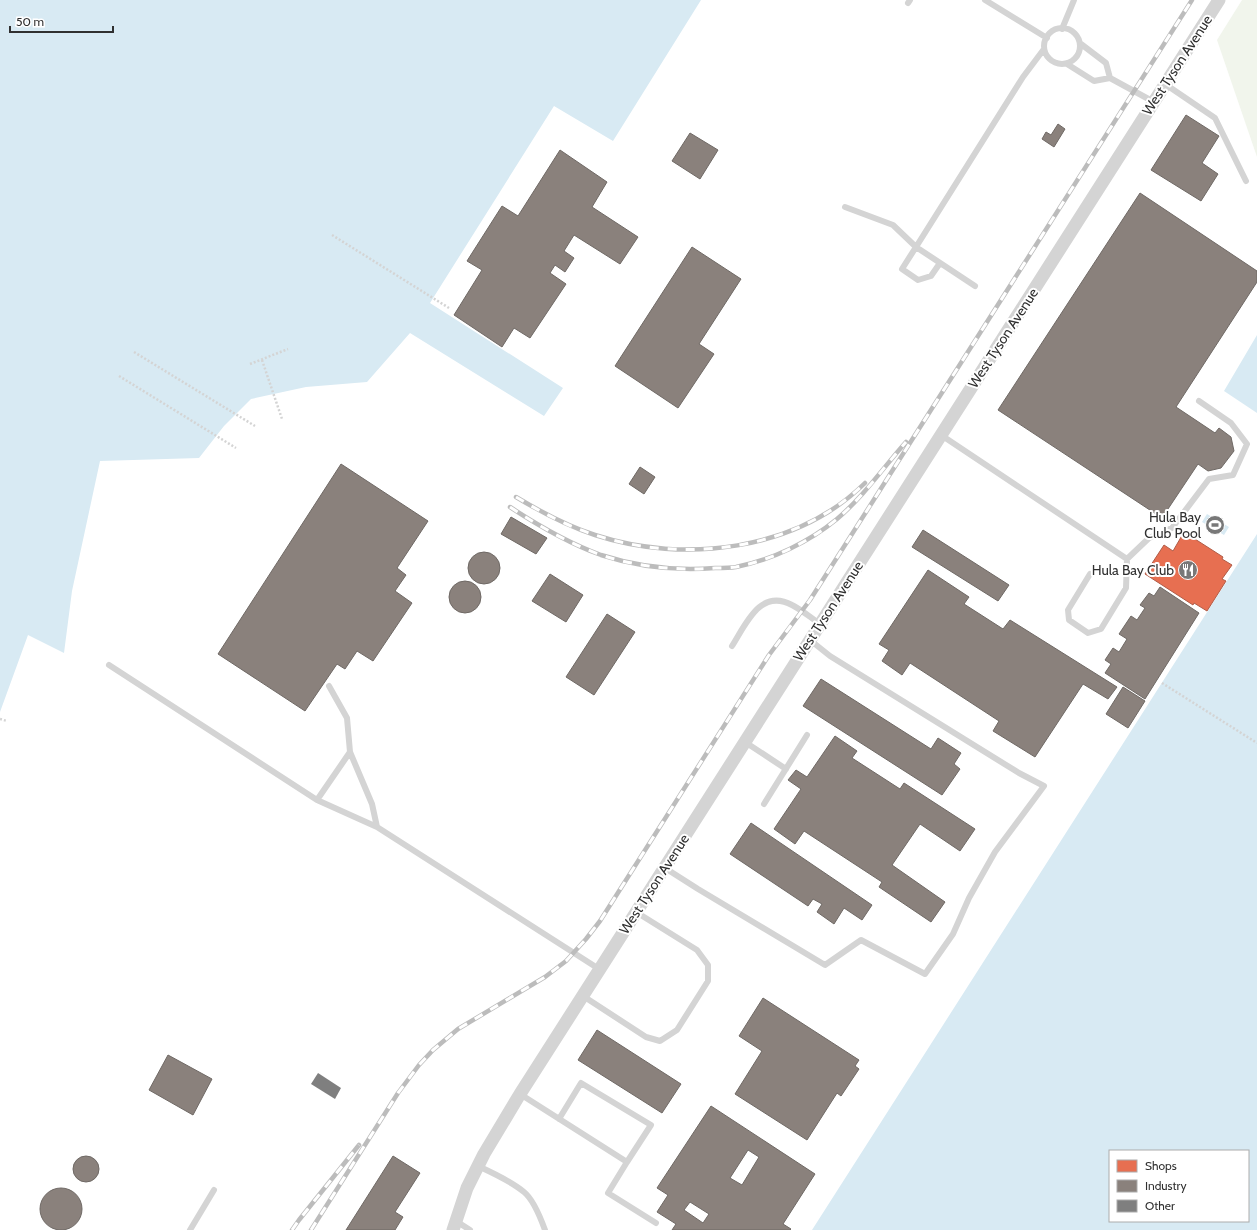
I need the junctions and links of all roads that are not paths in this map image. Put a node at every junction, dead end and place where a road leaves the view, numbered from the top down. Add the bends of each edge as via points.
1 (985, 0) edge
2 (1074, 0) edge
3 (1219, 0) edge
4 (1062, 29) junction
5 (1047, 38) junction
6 (1081, 44) junction
7 (1044, 49) junction
8 (1067, 64) junction
9 (1110, 78) junction
10 (1165, 84) junction
11 (1154, 102) junction
12 (1246, 181) dead end
13 (845, 207) dead end
14 (916, 247) junction
15 (940, 263) junction
16 (975, 286) dead end
17 (1199, 401) dead end
18 (941, 435) junction
19 (1127, 559) junction
20 (1090, 574) dead end
21 (820, 624) junction
22 (810, 640) junction
23 (732, 646) dead end
24 (109, 665) dead end
25 (330, 686) dead end
26 (807, 735) dead end
27 (745, 742) junction
28 (350, 752) junction
29 (786, 769) junction
30 (317, 800) junction
31 (764, 804) dead end
32 (377, 828) junction
33 (665, 868) junction
34 (636, 912) junction
35 (599, 969) junction
36 (583, 996) junction
37 (520, 1094) junction
38 (559, 1119) junction
39 (627, 1162) junction
40 (478, 1166) junction
41 (214, 1190) dead end
42 (656, 1223) dead end
43 (454, 1226) edge
44 (190, 1230) edge
45 (470, 1230) edge
46 (545, 1230) edge

1 - 5 lane
2 - 4 lane
3 - 10 street, West Tyson Avenue
4 - 5 lane via 1053,31
4 - 6 lane via 1071,30
5 - 7 lane
6 - 8 lane via 1078,55
6 - 9 lane via 1106,63
7 - 8 lane via 1053,62
7 - 14 lane via 1023,77
8 - 9 lane via 1094,81
9 - 11 lane
10 - 11 street, West Tyson Avenue
10 - 12 lane via 1215,118
11 - 18 street, West Tyson Avenue
13 - 14 lane via 893,225
14 - 15 lane
14 - 15 lane via 902,269 918,280 931,276
15 - 16 lane
17 - 19 lane via 1231,422 1247,444 1233,475 1209,479 1172,528 1149,538
18 - 19 lane
18 - 21 street, West Tyson Avenue
19 - 20 lane via 1126,588 1101,629 1088,633 1069,620 1068,610
21 - 22 street, West Tyson Avenue
21 - 23 lane via 791,604 768,601 756,608
22 - 27 street, West Tyson Avenue
22 - 33 lane via 830,656 1005,765 1044,786 996,852 969,898 953,934 925,974 861,940 825,965
24 - 30 lane
25 - 28 lane via 347,718
26 - 29 lane
27 - 29 lane
27 - 33 street, West Tyson Avenue
28 - 30 lane
28 - 32 lane via 372,804
29 - 31 lane
30 - 32 lane
32 - 35 lane
33 - 34 street, West Tyson Avenue
34 - 35 street, West Tyson Avenue
34 - 36 lane via 697,950 708,965 708,981 677,1030 660,1041 646,1037
35 - 36 street, West Tyson Avenue
36 - 37 street, West Tyson Avenue
37 - 38 lane
37 - 40 street, West Tyson Avenue
38 - 39 lane
38 - 39 lane via 581,1083 651,1125
39 - 42 lane via 608,1193
40 - 43 street, West Tyson Avenue via 467,1188
40 - 46 lane via 526,1192
41 - 44 lane
43 - 45 lane

